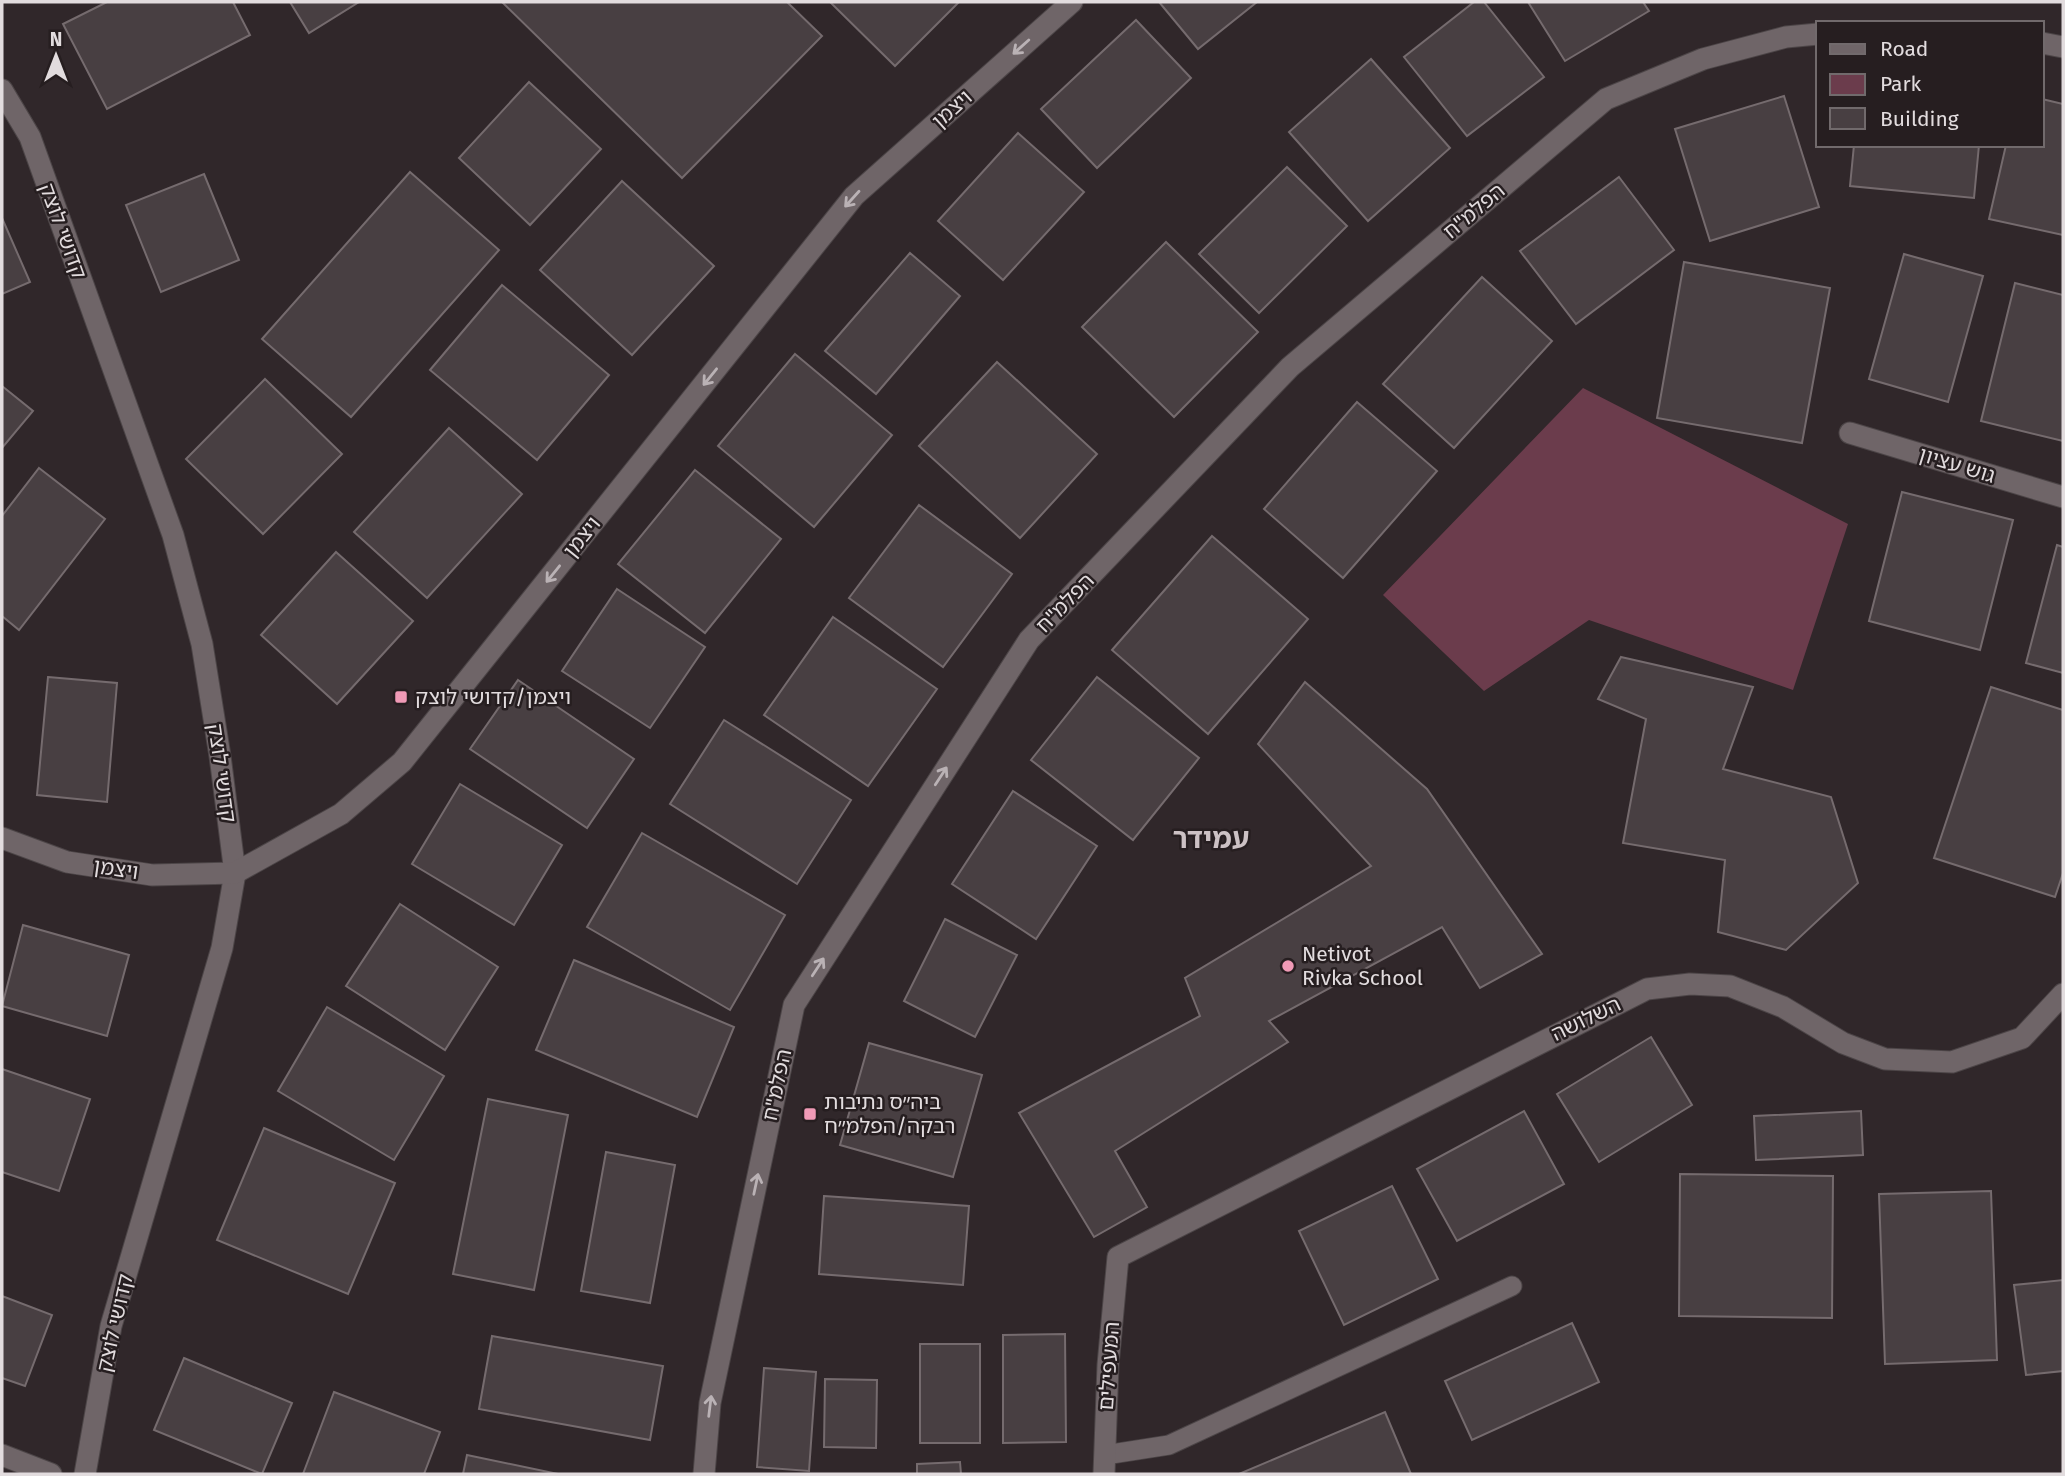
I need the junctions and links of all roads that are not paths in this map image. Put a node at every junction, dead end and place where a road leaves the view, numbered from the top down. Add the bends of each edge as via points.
1 (1072, 2) edge
2 (1816, 34) edge
3 (2044, 43) edge
4 (2063, 47) edge
5 (2, 90) edge
6 (1850, 433) dead end
7 (2063, 497) edge
8 (2, 838) edge
9 (235, 873) junction
10 (2063, 994) edge
11 (1118, 1257) joint
12 (1512, 1286) dead end
13 (2, 1455) edge
14 (1104, 1465) edge
15 (51, 1474) edge
16 (85, 1474) edge
17 (704, 1474) edge

1 -> 9 street, ויצמן via 854,196 402,762 341,814
17 -> 2 street, הפלמ"ח via 710,1403 794,1005 1029,640 1290,367 1606,99 1703,59 1786,37
3 - 4 street
5 - 9 street, קדושי לוצק via 30,137 173,535 202,644
6 - 7 street, גוש עציון
8 - 9 street, ויצמן via 67,862 152,875
9 - 16 street, קדושי לוצק via 222,948 111,1326
10 - 11 street, השלושה via 2022,1038 1952,1062 1885,1059 1843,1043 1783,1007 1731,986 1647,989
11 - 14 street, המעפילים
12 - 14 lane via 1169,1445
13 - 15 street

